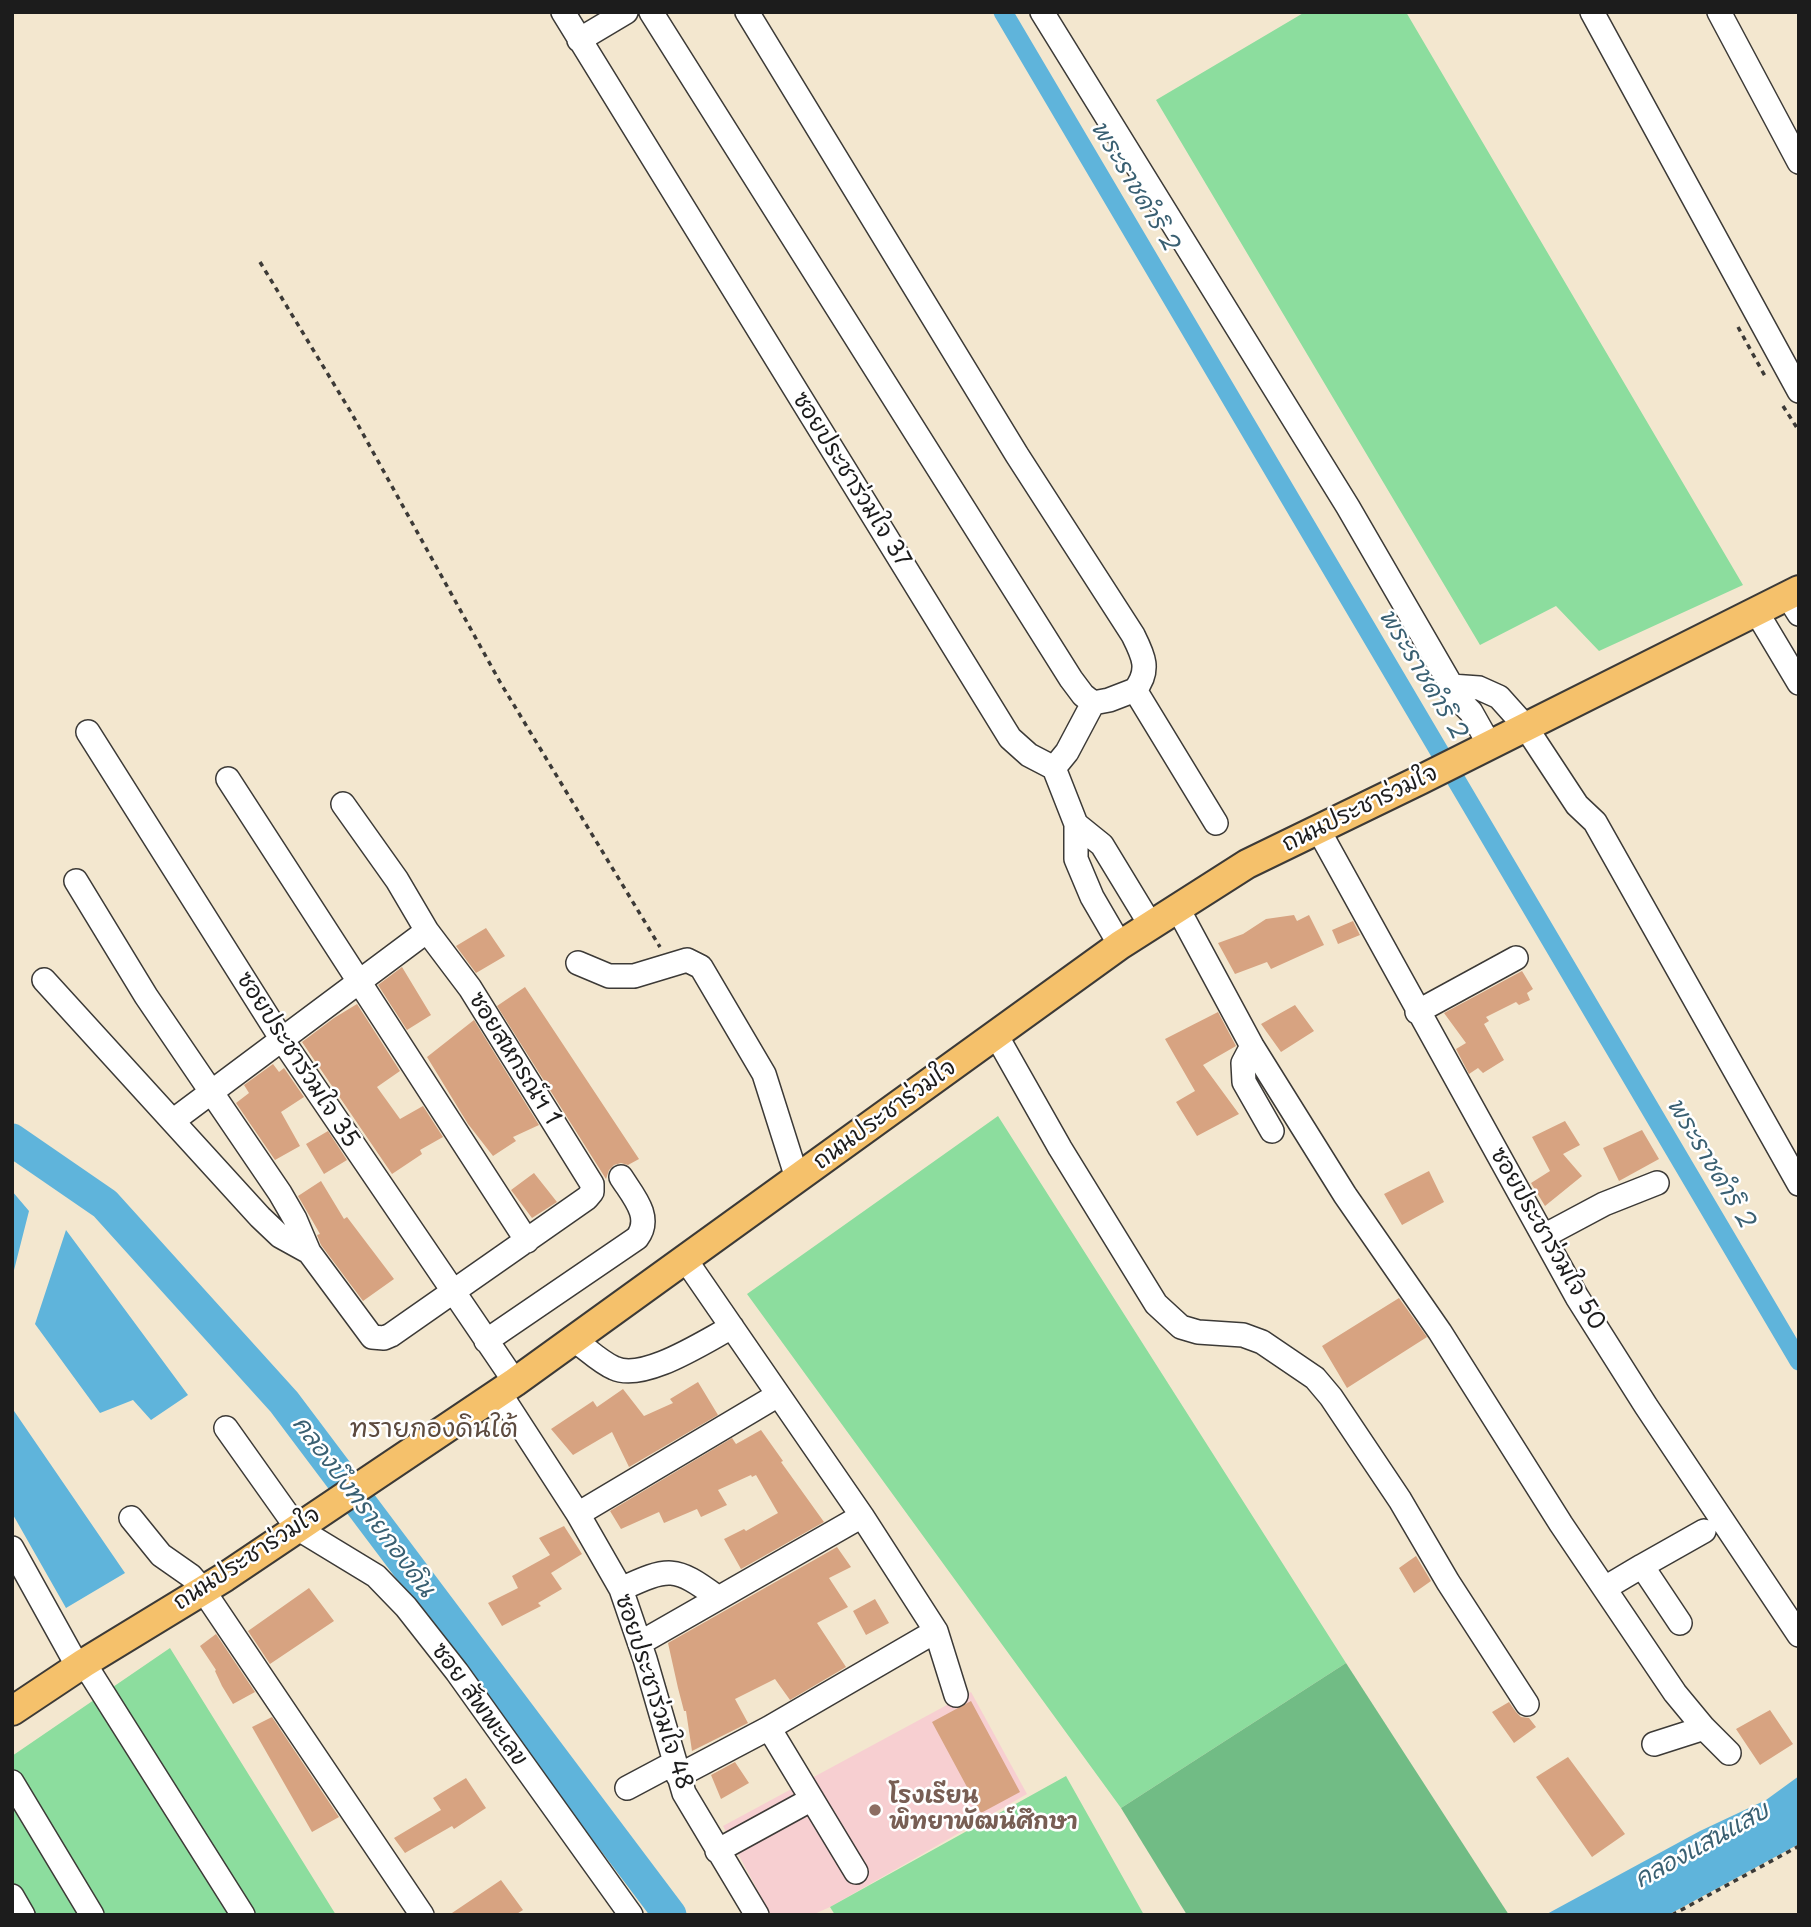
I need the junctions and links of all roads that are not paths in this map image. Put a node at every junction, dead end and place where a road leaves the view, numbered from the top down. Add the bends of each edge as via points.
1 (563, 12) edge
2 (625, 12) edge
3 (651, 12) edge
4 (747, 12) edge
5 (1042, 12) edge
6 (1592, 12) edge
7 (1719, 12) edge
8 (579, 40) junction
9 (1799, 162) edge
10 (1799, 391) edge
11 (1795, 600) edge
12 (1756, 611) junction
13 (1799, 682) edge
14 (1451, 686) junction
15 (1135, 690) junction
16 (1093, 702) junction
17 (1525, 726) junction
18 (88, 732) dead end
19 (1482, 748) junction
20 (1054, 768) junction
21 (228, 779) dead end
22 (343, 804) dead end
23 (1216, 823) dead end
24 (1076, 824) junction
25 (1318, 830) junction
26 (76, 881) dead end
27 (1177, 907) junction
28 (1150, 924) junction
29 (427, 931) junction
30 (1120, 945) junction
31 (1516, 958) dead end
32 (578, 962) dead end
33 (44, 980) dead end
34 (358, 981) junction
35 (1417, 1012) junction
36 (996, 1035) junction
37 (281, 1038) junction
38 (1252, 1046) junction
39 (209, 1092) junction
40 (174, 1120) junction
41 (1272, 1132) dead end
42 (621, 1177) dead end
43 (797, 1178) junction
44 (1657, 1183) dead end
45 (1799, 1184) edge
46 (1544, 1236) junction
47 (527, 1241) junction
48 (309, 1252) junction
49 (685, 1259) junction
50 (453, 1293) junction
51 (732, 1327) junction
52 (573, 1339) junction
53 (486, 1341) junction
54 (507, 1387) junction
55 (778, 1395) junction
56 (226, 1428) dead end
57 (578, 1514) junction
58 (862, 1516) junction
59 (131, 1518) dead end
60 (297, 1528) junction
61 (1704, 1531) dead end
62 (12, 1548) edge
63 (1642, 1566) junction
64 (1605, 1588) junction
65 (621, 1589) junction
66 (203, 1590) junction
67 (718, 1597) junction
68 (1680, 1623) dead end
69 (936, 1630) junction
70 (1799, 1635) edge
71 (640, 1643) junction
72 (81, 1665) junction
73 (956, 1695) dead end
74 (1527, 1704) dead end
75 (12, 1711) edge
76 (769, 1728) junction
77 (1704, 1728) junction
78 (1654, 1744) dead end
79 (1729, 1753) dead end
80 (676, 1769) junction
81 (12, 1782) edge
82 (627, 1788) dead end
83 (812, 1799) junction
84 (717, 1851) junction
85 (856, 1872) dead end
86 (12, 1896) edge
87 (754, 1908) edge
88 (23, 1915) edge
89 (92, 1915) edge
90 (243, 1915) edge
91 (422, 1915) edge
92 (631, 1915) edge
93 (776, 1915) edge

1 - 8 street, ซอยประชาร่วมใจ 37
2 - 8 street
3 - 16 street via 1071,679
4 - 15 street via 1133,635 1145,672
5 - 14 street via 1340,495
6 - 10 street
7 - 9 street
8 - 20 street, ซอยประชาร่วมใจ 37 via 1010,738
11 - 12 main road, ถนนประชาร่วมใจ
12 - 13 street
12 - 17 main road, ถนนประชาร่วมใจ
14 - 17 street via 1479,688 1499,697
14 - 19 street via 1471,712
15 - 16 street
15 - 23 street
16 - 20 street
17 - 19 main road, ถนนประชาร่วมใจ
17 - 45 street via 1577,805 1595,822
18 - 37 street, ซอยประชาร่วมใจ 35
19 - 25 main road, ถนนประชาร่วมใจ
20 - 24 street
21 - 34 street
22 - 29 street, ซอยสหกรณ์ฯ 1
24 - 28 street via 1102,845
24 - 30 street via 1076,859
25 - 27 main road, ถนนประชาร่วมใจ via 1247,864
25 - 35 street, ซอยประชาร่วมใจ 50
26 - 39 street
27 - 28 main road, ถนนประชาร่วมใจ
27 - 38 street
28 - 30 main road, ถนนประชาร่วมใจ
29 - 34 street
29 - 47 street, ซอยสหกรณ์ฯ 1 via 470,988 590,1180 592,1192 587,1198
30 - 36 main road, ถนนประชาร่วมใจ
31 - 35 street
32 - 43 street via 608,976 635,976 687,960 701,967 764,1074
33 - 40 street
34 - 37 street
34 - 47 street
35 - 46 street, ซอยประชาร่วมใจ 50
36 - 43 main road, ถนนประชาร่วมใจ
36 - 74 street via 1156,1304 1181,1327 1262,1342 1315,1378 1400,1500
37 - 39 street
37 - 50 street, ซอยประชาร่วมใจ 35
38 - 41 street via 1243,1063 1244,1082
38 - 64 street
39 - 40 street
39 - 48 street via 280,1193
40 - 48 street via 260,1217 280,1236
42 - 53 street via 644,1220 637,1238
43 - 49 main road, ถนนประชาร่วมใจ
44 - 46 street
46 - 70 street, ซอยประชาร่วมใจ 50 via 1646,1406
47 - 50 street
48 - 50 street via 372,1337 391,1335
49 - 51 street
49 - 52 main road, ถนนประชาร่วมใจ
50 - 53 street, ซอยประชาร่วมใจ 35
51 - 52 street via 645,1369 615,1369
51 - 55 street
52 - 54 main road, ถนนประชาร่วมใจ
53 - 54 street, ซอยประชาร่วมใจ 35
54 - 57 street, ซอยประชาร่วมใจ 48
54 - 60 main road, ถนนประชาร่วมใจ
55 - 57 street
55 - 58 street
56 - 60 street
57 - 65 street, ซอยประชาร่วมใจ 48
58 - 67 street
58 - 69 street
59 - 66 street via 161,1555
60 - 66 main road, ถนนประชาร่วมใจ
60 - 92 street, ซอย สัพพะเลข via 376,1576 406,1607
61 - 63 street
62 - 72 street
63 - 64 street
63 - 68 street
64 - 77 street
65 - 67 street via 668,1572 690,1579
65 - 71 street, ซอยประชาร่วมใจ 48
66 - 72 main road, ถนนประชาร่วมใจ
66 - 91 street
67 - 71 street
69 - 73 street
69 - 76 street
71 - 80 street, ซอยประชาร่วมใจ 48
72 - 75 main road, ถนนประชาร่วมใจ
72 - 90 street
76 - 80 street
76 - 83 street
77 - 78 street
77 - 79 street
80 - 82 street
80 - 84 street, ซอยประชาร่วมใจ 48 via 684,1793
81 - 89 street
83 - 84 street
83 - 85 street
84 - 87 street, ซอยประชาร่วมใจ 48
86 - 88 street
87 - 93 street

